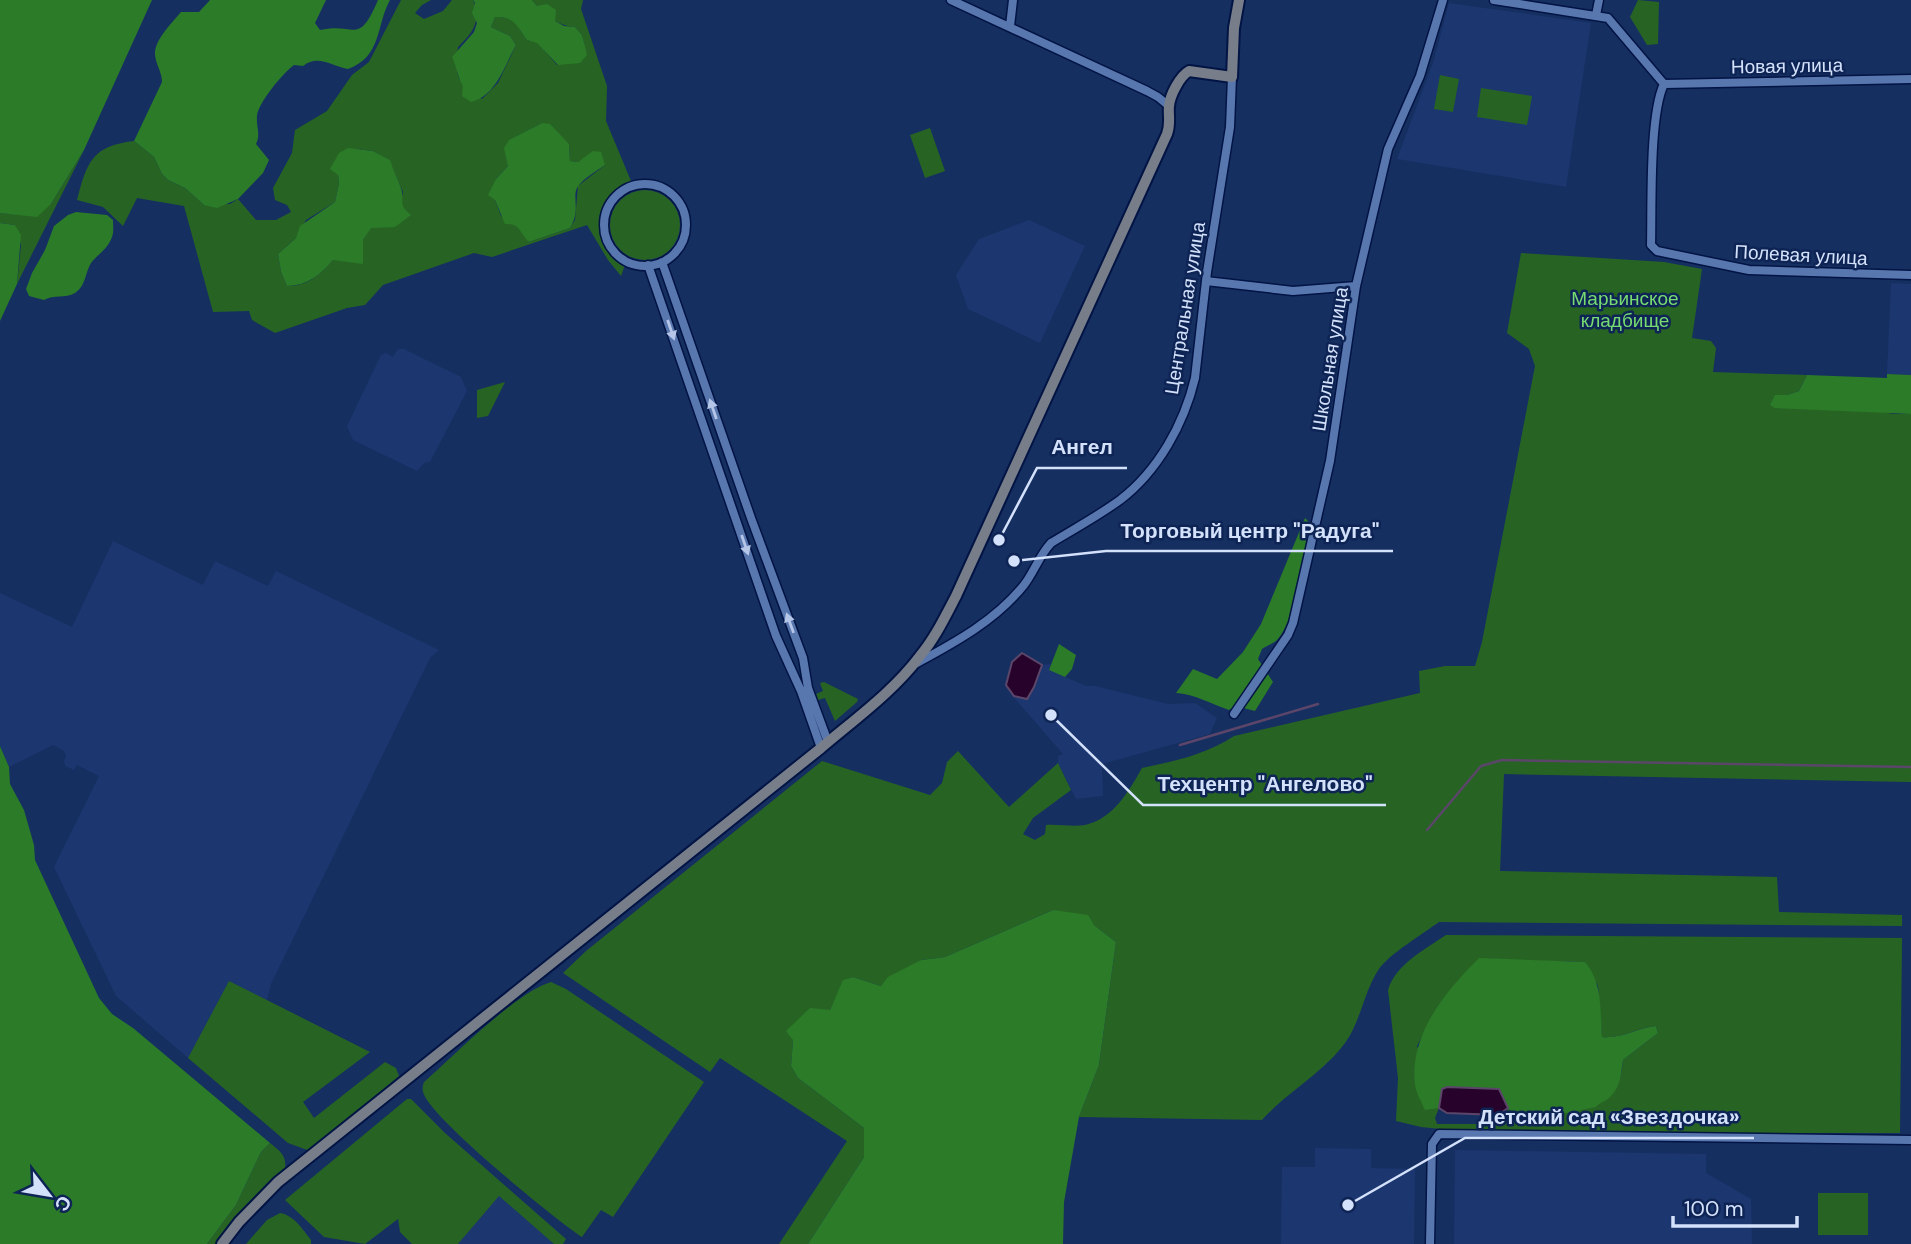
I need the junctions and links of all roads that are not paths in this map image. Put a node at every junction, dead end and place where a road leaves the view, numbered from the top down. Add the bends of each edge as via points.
1 (951, 0) edge
2 (1013, 0) edge
3 (1239, 0) edge
4 (1443, 0) edge
5 (1494, 0) edge
6 (1599, 0) edge
7 (1596, 15) junction
8 (1010, 26) junction
9 (1232, 77) junction
10 (1911, 79) edge
11 (1664, 84) junction
12 (1169, 106) junction
13 (663, 262) junction
14 (648, 265) junction
15 (1911, 275) edge
16 (1206, 281) junction
17 (1356, 286) junction
18 (914, 664) junction
19 (1234, 714) dead end
20 (824, 745) junction
21 (1911, 1140) edge
22 (222, 1244) edge
23 (1430, 1244) edge

1 - 8 street
2 - 8 street
3 - 9 street, Центральная улица
4 - 17 street, Школьная улица via 1420,76 1388,149
5 - 7 street
6 - 7 street
7 - 11 street via 1608,18
8 - 12 street via 1147,91
9 - 12 street via 1184,73
9 - 16 street, Центральная улица via 1230,127
10 - 11 street, Новая улица
11 - 15 street, Полевая улица via 1655,128 1651,245 1663,254 1749,270
12 - 18 street via 1167,134 981,543 948,612
13 - 14 street
13 - 14 street via 681,245 686,233 682,207 664,188 637,184 615,198 604,222 611,247 620,257
20 -> 13 street via 803,658
14 -> 20 street via 776,636
16 - 17 street via 1293,291
16 - 18 street, Центральная улица via 1191,395 1151,470 1120,500 1051,543 1016,594 974,631
17 - 19 street, Школьная улица via 1330,461 1297,609 1288,635
18 - 20 street
20 - 22 street via 278,1182
21 - 23 street via 1443,1133 1432,1144

